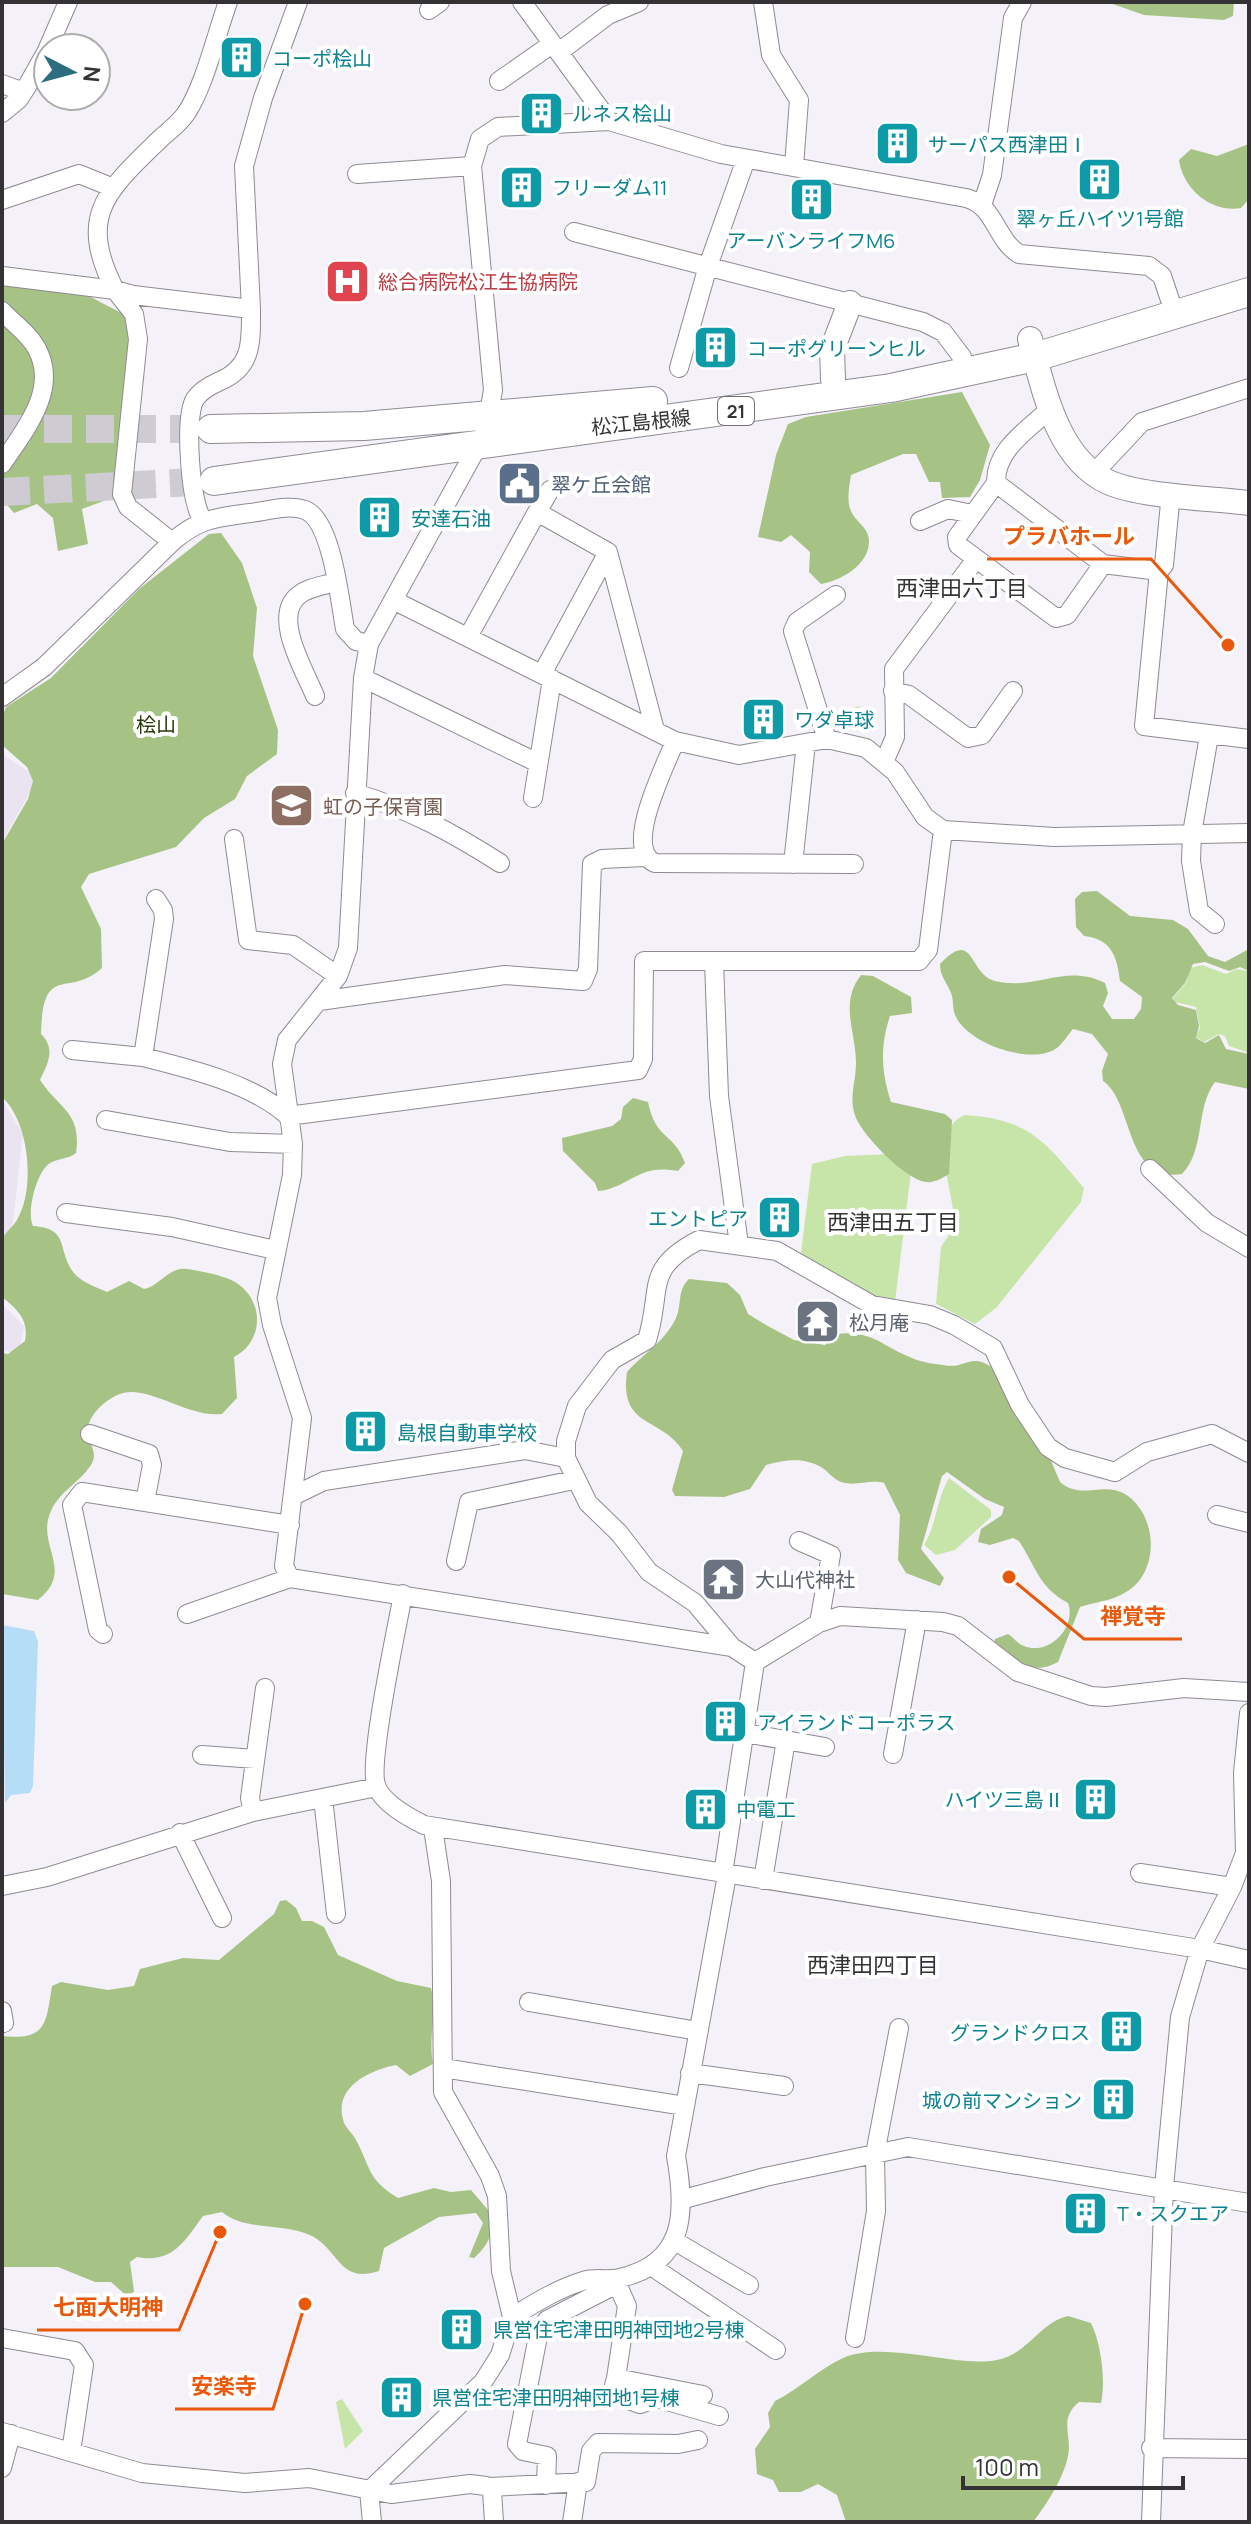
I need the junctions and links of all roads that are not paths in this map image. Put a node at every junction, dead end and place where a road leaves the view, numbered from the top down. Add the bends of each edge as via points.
1 (68, 2) edge
2 (228, 2) edge
3 (298, 2) edge
4 (522, 2) edge
5 (639, 2) edge
6 (1022, 2) edge
7 (768, 6) edge
8 (55, 32) edge
9 (556, 48) junction
10 (32, 77) edge
11 (499, 81) dead end
12 (2, 84) edge
13 (26, 88) junction
14 (2, 113) edge
15 (609, 121) junction
16 (746, 159) junction
17 (472, 166) junction
18 (794, 166) junction
19 (357, 174) dead end
20 (111, 187) junction
21 (2, 200) edge
22 (982, 205) junction
23 (574, 232) dead end
24 (708, 266) junction
25 (1249, 275) edge
26 (2, 276) edge
27 (115, 290) junction
28 (1249, 292) edge
29 (1170, 300) junction
30 (850, 303) junction
31 (251, 309) junction
32 (2, 311) edge
33 (1033, 348) junction
34 (962, 357) junction
35 (679, 368) dead end
36 (833, 379) junction
37 (1249, 388) edge
38 (1051, 408) junction
39 (489, 416) junction
40 (211, 429) tunnel mouth
41 (480, 442) junction
42 (2, 464) edge
43 (1094, 473) junction
44 (214, 481) tunnel mouth
45 (996, 483) junction
46 (550, 490) dead end
47 (1171, 493) junction
48 (1249, 503) edge
49 (537, 512) junction
50 (972, 514) junction
51 (203, 520) junction
52 (920, 521) dead end
53 (172, 542) junction
54 (608, 552) junction
55 (976, 559) junction
56 (1103, 564) junction
57 (1159, 571) junction
58 (335, 582) junction
59 (836, 595) dead end
60 (393, 600) junction
61 (468, 637) junction
62 (369, 644) junction
63 (547, 676) junction
64 (363, 678) junction
65 (893, 691) junction
66 (1013, 691) dead end
67 (315, 696) dead end
68 (2, 697) edge
69 (655, 730) junction
70 (1209, 736) junction
71 (827, 739) junction
72 (1249, 739) edge
73 (675, 741) junction
74 (806, 743) junction
75 (884, 762) junction
76 (538, 763) junction
77 (355, 793) junction
78 (533, 798) dead end
79 (943, 830) junction
80 (1192, 833) junction
81 (1249, 833) edge
82 (234, 839) dead end
83 (645, 857) junction
84 (500, 863) dead end
85 (793, 864) junction
86 (854, 864) dead end
87 (156, 899) dead end
88 (1215, 924) dead end
89 (714, 962) junction
90 (338, 976) junction
91 (319, 1001) junction
92 (72, 1050) dead end
93 (143, 1057) junction
94 (288, 1116) junction
95 (106, 1120) dead end
96 (293, 1144) junction
97 (1150, 1169) dead end
98 (66, 1213) dead end
99 (739, 1245) junction
100 (1249, 1248) edge
101 (275, 1250) junction
102 (90, 1434) dead end
103 (1249, 1453) edge
104 (566, 1458) junction
105 (574, 1480) junction
106 (293, 1496) junction
107 (145, 1502) junction
108 (1217, 1515) dead end
109 (1249, 1523) edge
110 (290, 1525) junction
111 (799, 1541) dead end
112 (456, 1561) dead end
113 (290, 1578) junction
114 (403, 1594) junction
115 (187, 1614) dead end
116 (917, 1620) junction
117 (819, 1623) junction
118 (103, 1634) dead end
119 (732, 1647) junction
120 (755, 1662) junction
121 (265, 1688) dead end
122 (1249, 1692) edge
123 (1249, 1713) edge
124 (745, 1733) junction
125 (786, 1740) junction
126 (825, 1747) dead end
127 (893, 1754) dead end
128 (202, 1755) dead end
129 (255, 1759) junction
130 (377, 1787) junction
131 (323, 1798) junction
132 (253, 1812) junction
133 (433, 1828) junction
134 (180, 1833) junction
135 (1140, 1873) dead end
136 (725, 1874) junction
137 (763, 1880) junction
138 (2, 1886) edge
139 (1232, 1887) junction
140 (336, 1914) dead end
141 (222, 1918) dead end
142 (1200, 1949) junction
143 (1249, 1960) edge
144 (529, 2002) dead end
145 (899, 2028) dead end
146 (698, 2031) junction
147 (443, 2068) junction
148 (690, 2073) junction
149 (784, 2086) dead end
150 (685, 2106) junction
151 (875, 2154) junction
152 (1164, 2187) junction
153 (684, 2199) junction
154 (1249, 2203) edge
155 (673, 2240) junction
156 (651, 2266) junction
157 (615, 2279) junction
158 (749, 2285) dead end
159 (512, 2317) junction
160 (2, 2338) edge
161 (855, 2338) dead end
162 (776, 2350) dead end
163 (616, 2378) junction
164 (703, 2395) dead end
165 (719, 2416) dead end
166 (6, 2433) edge
167 (698, 2440) dead end
168 (1151, 2448) junction
169 (1249, 2449) edge
170 (71, 2452) junction
171 (2, 2468) edge
172 (578, 2482) junction
173 (546, 2485) junction
174 (489, 2487) junction
175 (369, 2491) junction
176 (372, 2522) edge
177 (494, 2522) edge
178 (572, 2522) edge
179 (1151, 2522) edge

1 - 8 street
2 - 20 street via 189,109
3 - 31 street via 244,166
4 - 9 street
5 - 9 street
6 - 22 street via 1013,18 992,175
7 - 18 street via 771,55 799,100
9 - 11 street
9 - 15 street
10 - 13 street
12 - 13 street
13 - 14 street
15 - 16 street
15 - 17 street via 498,127 480,139
16 - 18 street
16 - 24 street
17 - 19 street
17 - 39 street via 493,390
18 - 22 street
20 - 21 street via 79,174
20 - 27 street via 100,207 97,229 103,266
22 - 29 street via 1005,243 1019,254 1149,266 1162,276
23 - 24 street
24 - 30 street
24 - 35 street
25 - 29 main road, 松江島根線 / 21
26 - 27 street
27 - 31 street
27 - 53 street via 134,314 138,339 122,494 128,507
28 - 33 main road, 松江島根線 / 21
29 - 33 main road, 松江島根線 / 21
30 - 34 street via 943,332
30 - 36 street via 832,350
31 - 51 street via 244,366 202,391 193,403 195,505
32 - 42 street via 36,346 45,370 34,415
33 - 34 main road, 松江島根線 / 21
33 - 38 street
33 - 41 main road, 松江島根線 / 21 via 813,401
34 - 36 main road, 松江島根線 / 21
36 - 39 main road, 松江島根線 / 21
37 - 43 street via 1142,422
38 - 43 street via 1068,444
38 - 45 street via 1003,453
39 - 40 main road, 松江島根線 / 21 via 364,426
39 - 41 street
41 - 44 main road, 松江島根線 / 21
41 - 60 street
43 - 47 street via 1118,486
45 - 50 street
45 - 56 street
46 - 49 street
47 - 48 street
47 - 57 street via 1164,565
49 - 54 street
49 - 61 street
50 - 52 street via 948,509
50 - 55 street via 956,542
51 - 53 street
51 - 58 street via 306,510 324,530
53 - 68 street via 44,667
54 - 63 street
54 - 69 street
55 - 56 street via 1056,618 1067,615
55 - 65 street via 894,669
56 - 57 street
57 - 70 street via 1144,726
58 - 62 street via 349,636
58 - 67 street via 299,595 288,613 289,630
59 - 71 street via 797,622 793,631
60 - 61 street
60 - 62 street
61 - 63 street
62 - 64 street
63 - 69 street
63 - 76 street
64 - 76 street
64 - 77 street
65 - 66 street via 909,695 968,738 982,735
65 - 75 street via 895,737
69 - 73 street
70 - 72 street
70 - 80 street
71 - 74 street
71 - 75 street via 866,748
73 - 74 street via 739,755
73 - 83 street via 643,823
74 - 85 street
75 - 79 street via 925,817
76 - 78 street
77 - 84 street via 423,818
77 - 90 street via 349,939
79 - 80 street via 1054,837
79 - 89 street via 923,958
80 - 81 street
80 - 88 street via 1199,911
82 - 90 street via 248,940 293,945
83 - 85 street via 655,863
83 - 91 street via 592,864 588,969 583,981 505,975
85 - 86 street
87 - 93 street via 164,919
89 - 94 street via 644,961 643,1059 638,1070
89 - 99 street via 719,1096
90 - 91 street
91 - 94 street via 285,1047 282,1072
92 - 93 street
93 - 94 street via 267,1097
94 - 96 street
95 - 96 street via 230,1142
96 - 101 street via 292,1175
97 - 100 street via 1207,1223
98 - 101 street via 172,1227
99 - 103 street via 777,1251 851,1296 885,1309 930,1315 993,1348 1037,1432 1065,1458 1115,1472 1147,1452 1204,1434
99 - 104 street via 699,1240 664,1263 647,1340 612,1360 577,1406
101 - 106 street via 267,1298 302,1418
102 - 107 street via 149,1454
104 - 105 street
104 - 106 street via 525,1450 324,1481
105 - 112 street via 472,1500 465,1508
105 - 119 street via 649,1572 695,1603
106 - 110 street
107 - 110 street
107 - 118 street via 82,1492 74,1499 98,1630
108 - 109 street
110 - 113 street via 284,1566
111 - 117 street via 831,1555
113 - 114 street
113 - 115 street
114 - 119 street
114 - 130 street via 381,1721
116 - 117 street via 849,1615
116 - 122 street via 958,1626 1018,1672 1091,1696 1184,1688
116 - 127 street
117 - 120 street
119 - 120 street
120 - 124 street
121 - 129 street
123 - 139 street via 1243,1773 1246,1842
124 - 125 street
124 - 136 street
125 - 126 street
125 - 137 street
128 - 129 street
129 - 132 street
130 - 131 street
130 - 133 street via 405,1814
131 - 132 street
131 - 140 street
132 - 134 street
133 - 136 street
133 - 147 street via 441,1881
134 - 138 street via 47,1877
134 - 141 street
135 - 139 street
136 - 137 street
136 - 146 street
137 - 142 street
139 - 142 street
142 - 143 street
142 - 152 street via 1180,2017
144 - 146 street
145 - 151 street
146 - 148 street
147 - 150 street
147 - 159 street via 443,2092 497,2196 501,2271
148 - 149 street
148 - 150 street
150 - 153 street via 676,2156
151 - 152 street via 919,2147
151 - 153 street
151 - 161 street via 876,2211
152 - 154 street
152 - 168 street
153 - 155 street
155 - 156 street via 665,2257
155 - 158 street
156 - 157 street
156 - 162 street
157 - 159 street via 583,2281
157 - 163 street via 627,2306
157 - 173 street via 611,2287 547,2320 539,2331 517,2444 519,2450 547,2456
159 - 175 street via 492,2371
160 - 170 street via 82,2356
163 - 164 street
163 - 165 street via 612,2394 640,2404 657,2398
166 - 170 street
166 - 171 street
167 - 172 street via 598,2443 591,2451 587,2480
168 - 169 street
168 - 179 street
170 - 175 street via 142,2473 245,2483 309,2478
172 - 173 street
172 - 178 street
173 - 174 street
174 - 175 street
174 - 177 street
175 - 176 street

